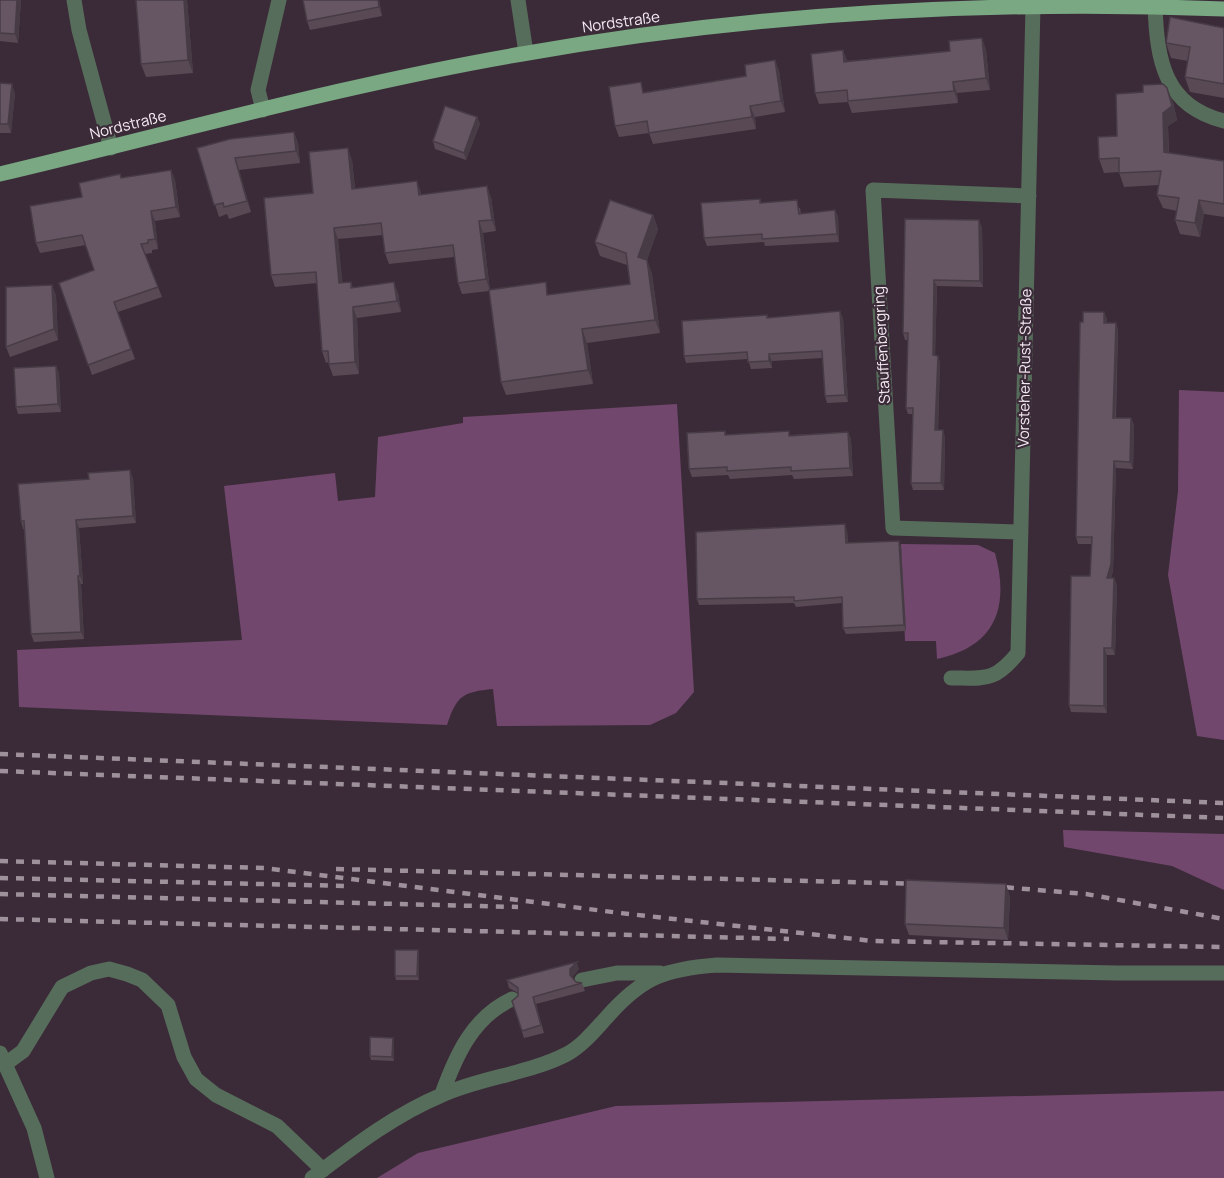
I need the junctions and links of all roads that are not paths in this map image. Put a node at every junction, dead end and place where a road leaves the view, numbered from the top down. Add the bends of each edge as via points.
1 (74, 0) edge
2 (279, 0) edge
3 (518, 0) edge
4 (1034, 3) edge
5 (1155, 6) junction
6 (1224, 9) edge
7 (526, 53) junction
8 (263, 111) junction
9 (1224, 121) edge
10 (111, 148) junction
11 (0, 174) edge
12 (1029, 196) junction
13 (1021, 532) junction
14 (951, 678) dead end
15 (663, 973) junction
16 (1224, 973) edge
17 (582, 980) edge
18 (512, 999) edge
19 (2, 1059) edge
20 (442, 1094) junction
21 (317, 1174) edge
22 (47, 1178) edge

1 - 10 street
2 - 8 street via 258,90
3 - 7 street
4 - 5 main road, Nordstraße
4 - 7 main road, Nordstraße via 753,22
4 - 12 street, Vorsteher-Rust-Straße
5 - 6 main road, Nordstraße
5 - 9 street via 1163,73 1193,108
7 - 8 main road, Nordstraße via 375,83
8 - 10 main road, Nordstraße
10 - 11 main road, Nordstraße
12 - 13 street, Vorsteher-Rust-Straße
12 - 13 street, Stauffenbergring via 873,190 892,528
13 - 14 street, Vorsteher-Rust-Straße via 1018,653 991,678
15 - 16 street via 717,965
15 - 17 street via 618,973
15 - 20 street via 624,997 573,1050 554,1060
18 - 20 street via 473,1028
19 - 21 street via 22,1051 62,987 109,969 127,974 142,980 168,1005 184,1057 196,1079 216,1095 277,1126
19 - 22 street via 34,1128
20 - 21 street via 394,1118

